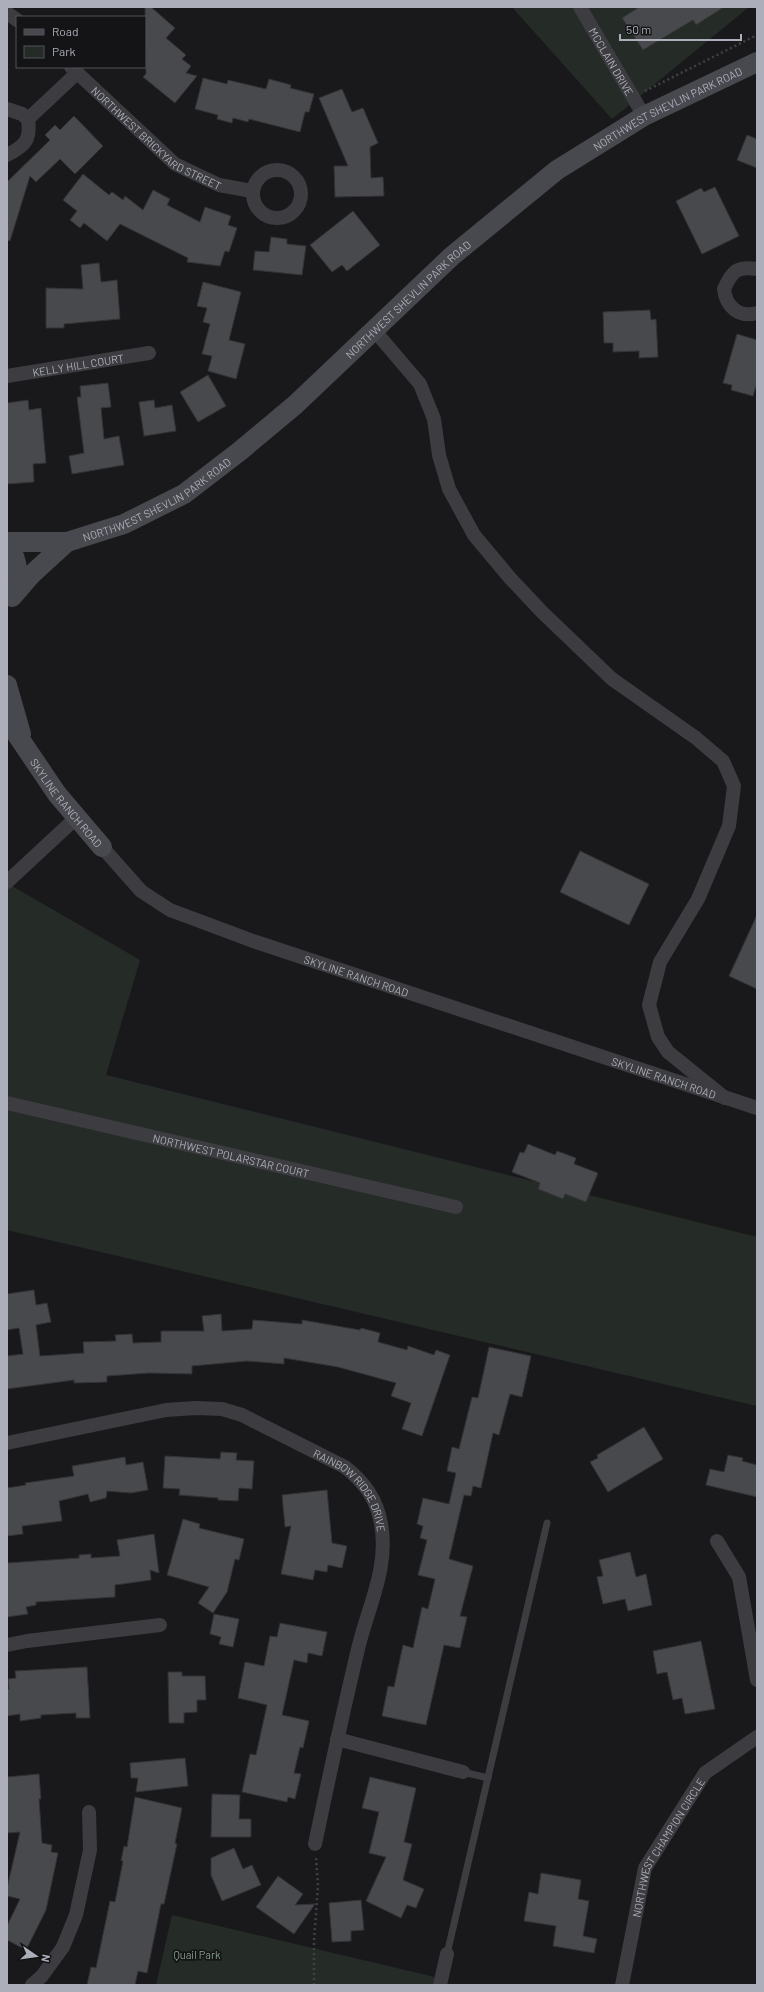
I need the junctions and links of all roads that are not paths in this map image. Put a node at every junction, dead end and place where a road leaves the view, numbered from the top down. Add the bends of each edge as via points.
1 (581, 8) edge
2 (7, 13) edge
3 (16, 19) edge
4 (757, 62) edge
5 (74, 70) edge
6 (7, 109) edge
7 (644, 116) junction
8 (28, 119) junction
9 (7, 155) edge
10 (252, 191) dead end
11 (757, 269) edge
12 (757, 313) edge
13 (374, 330) junction
14 (150, 353) dead end
15 (7, 376) edge
16 (67, 542) junction
17 (7, 543) edge
18 (9, 599) edge
19 (7, 686) edge
20 (7, 720) edge
21 (23, 742) junction
22 (76, 818) junction
23 (102, 848) joint
24 (7, 882) edge
25 (725, 1098) junction
26 (7, 1103) edge
27 (757, 1108) edge
28 (456, 1207) dead end
29 (7, 1443) edge
30 (547, 1523) dead end
31 (717, 1541) dead end
32 (160, 1625) dead end
33 (7, 1645) edge
34 (757, 1680) edge
35 (757, 1737) edge
36 (336, 1739) junction
37 (463, 1772) joint
38 (488, 1778) junction
39 (89, 1812) dead end
40 (315, 1844) road end
41 (447, 1954) joint
42 (32, 1985) edge
43 (440, 1985) edge
44 (622, 1985) edge

1 - 7 street, MCCLAIN DRIVE
2 - 3 street
4 - 7 street, NORTHWEST SHEVLIN PARK ROAD
5 - 8 street
5 - 10 street, NORTHWEST BRICKYARD STREET via 175,164 218,185
6 - 8 street
7 - 13 street, NORTHWEST SHEVLIN PARK ROAD via 557,170 452,256
8 - 9 street via 28,139
11 - 12 street via 743,268 734,271 724,289 727,303 739,313
13 - 16 street, NORTHWEST SHEVLIN PARK ROAD via 295,405 184,494 124,524
13 - 25 street via 420,384 434,418 439,456 449,490 474,535 542,612 612,679 696,738 723,761 734,786 729,826 698,899 660,962 649,1005 658,1037 668,1052
14 - 15 street, KELLY HILL COURT
16 - 17 street, NORTHWEST SHEVLIN PARK ROAD
16 - 18 street, NORTHWEST SHEVLIN PARK ROAD
17 - 18 street via 18,567 18,582
19 - 21 street, SKYLINE RANCH ROAD
20 - 21 street, SKYLINE RANCH ROAD
21 - 22 street, SKYLINE RANCH ROAD
22 - 23 street, SKYLINE RANCH ROAD
22 - 24 street
23 - 25 street, SKYLINE RANCH ROAD via 141,891 170,910 252,941
25 - 27 street, SKYLINE RANCH ROAD
26 - 28 street, NORTHWEST POLARSTAR COURT
29 - 36 street, RAINBOW RIDGE DRIVE via 166,1410 222,1409 242,1415 345,1467 360,1479 373,1497 382,1524 383,1556 376,1593 362,1632
30 - 38 lane
31 - 34 street via 739,1577
32 - 33 street
35 - 44 street, NORTHWEST CHAMPION CIRCLE via 705,1772 645,1868
36 - 37 street
36 - 40 street, RAINBOW RIDGE DRIVE
37 - 38 lane
38 - 41 lane
39 - 42 street via 90,1850 76,1915 63,1947 42,1976
41 - 43 street

